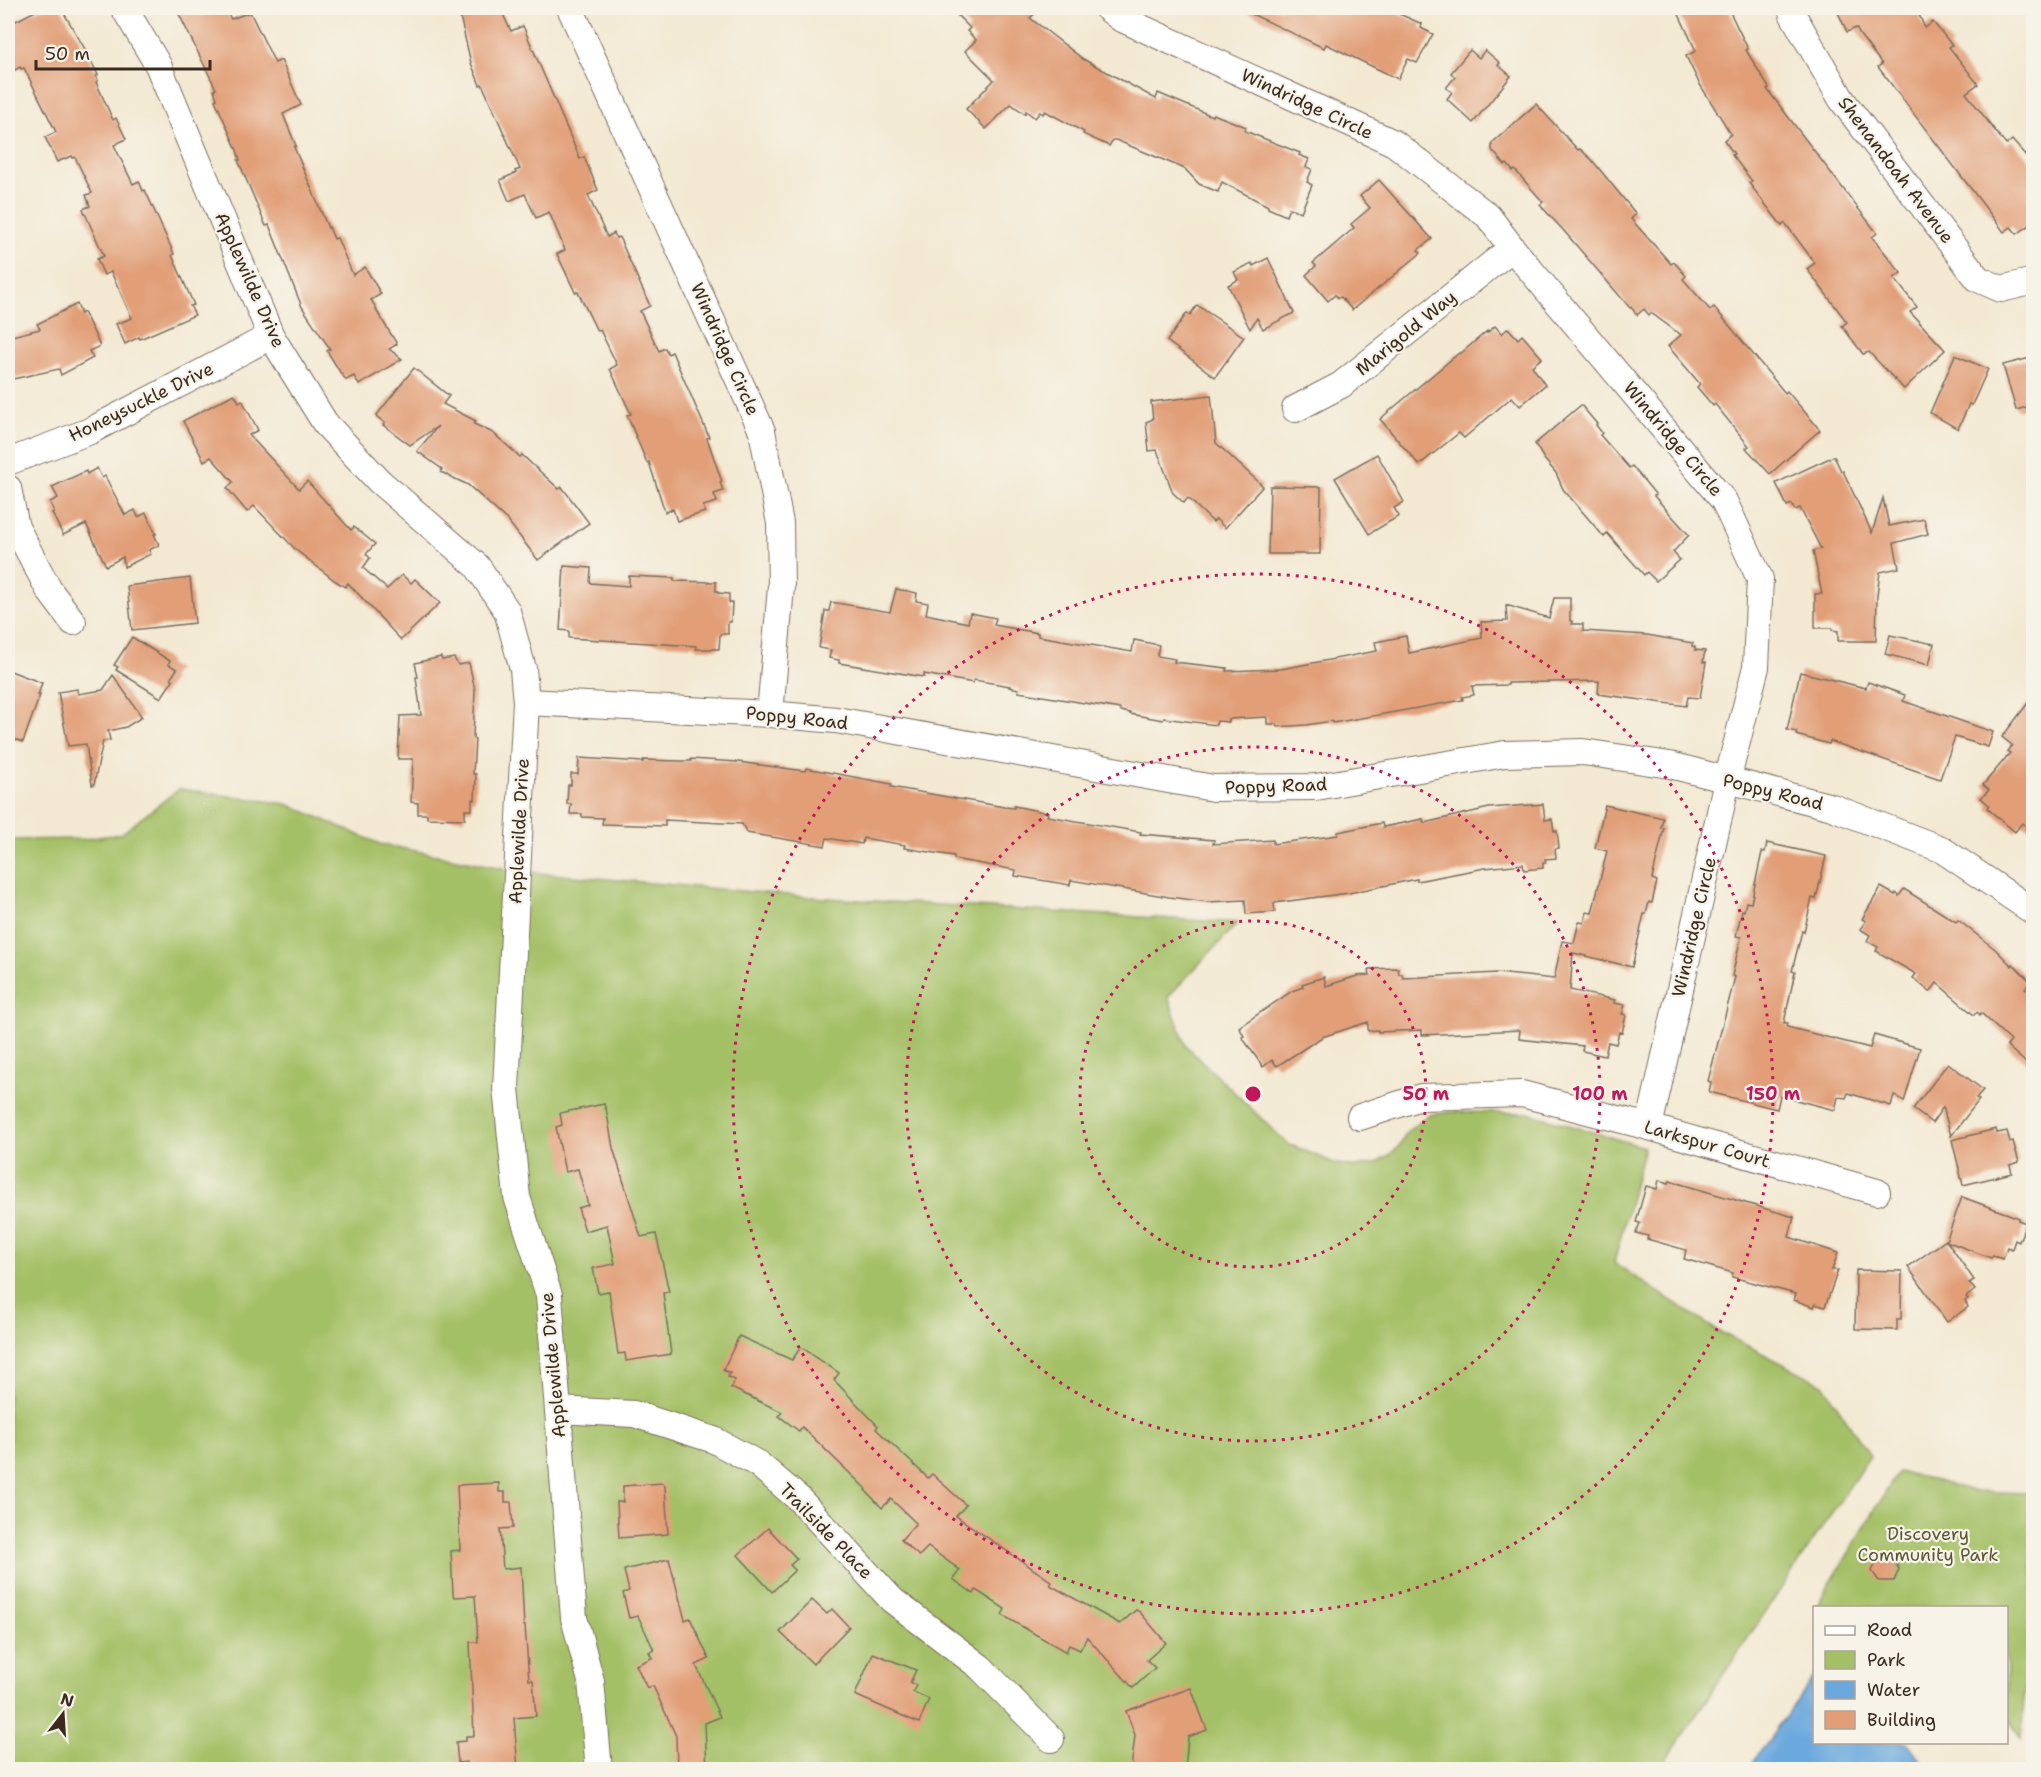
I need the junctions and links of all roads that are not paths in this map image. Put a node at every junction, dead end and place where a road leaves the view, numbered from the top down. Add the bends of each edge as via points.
1 (124, 8) edge
2 (570, 8) edge
3 (1107, 8) edge
4 (1791, 8) edge
5 (1512, 248) junction
6 (2034, 280) edge
7 (271, 336) junction
8 (1295, 409) dead end
9 (8, 462) edge
10 (8, 488) edge
11 (73, 622) dead end
12 (526, 702) junction
13 (770, 714) junction
14 (1727, 781) junction
15 (2033, 911) edge
16 (1360, 1117) dead end
17 (1649, 1127) junction
18 (1877, 1192) dead end
19 (558, 1410) junction
20 (1051, 1739) dead end
21 (599, 1770) edge

1 - 7 street, Applewilde Drive via 158,65
2 - 13 street, Windridge Circle via 762,430 780,523 781,587
3 - 5 street, Windridge Circle via 1120,18 1394,143 1488,216
4 - 6 street, Shenandoah Avenue via 1842,100 1978,279 2001,289
5 - 8 street, Marigold Way via 1341,385
5 - 14 street, Windridge Circle via 1724,501 1760,579 1756,667
7 - 9 street, Honeysuckle Drive via 90,431
7 - 12 street, Applewilde Drive via 325,423 379,481 477,566 507,611 523,669
10 - 11 street via 16,527 49,590
12 - 13 street, Poppy Road
12 - 19 street, Applewilde Drive via 506,1088 517,1197 549,1295
13 - 14 street, Poppy Road via 836,720 1213,788 1316,787 1505,754 1583,752 1670,765
14 - 15 street, Poppy Road via 1832,807 1941,849
14 - 17 street, Windridge Circle
16 - 17 street, Larkspur Court via 1421,1097 1522,1094
17 - 18 street, Larkspur Court
19 - 20 street, Trailside Place via 634,1414 714,1440 758,1464 799,1499 892,1600 980,1667
19 - 21 street, Applewilde Drive via 574,1618 591,1681

